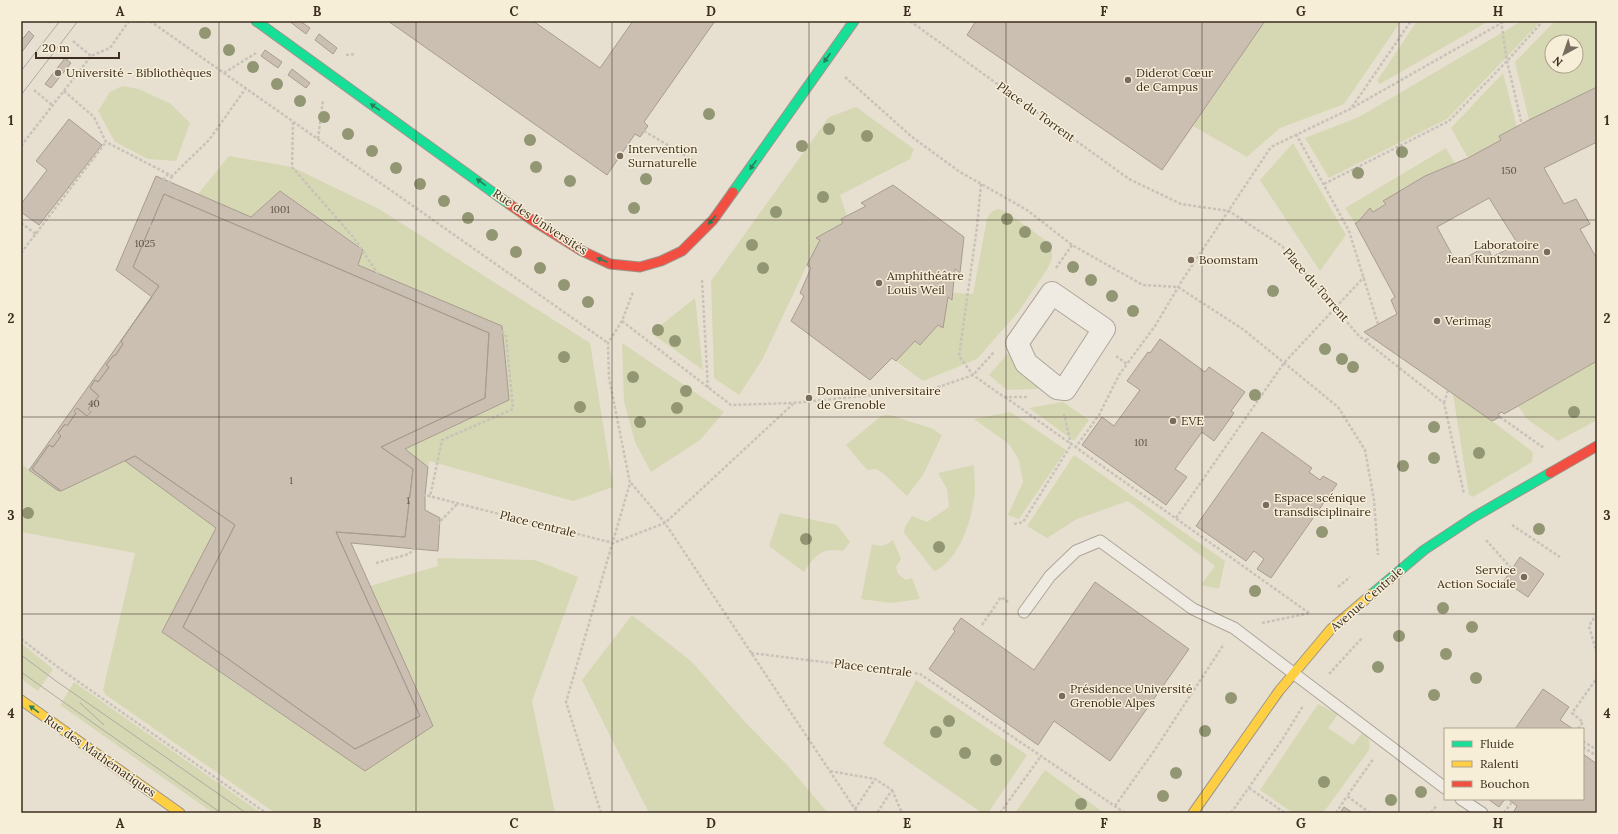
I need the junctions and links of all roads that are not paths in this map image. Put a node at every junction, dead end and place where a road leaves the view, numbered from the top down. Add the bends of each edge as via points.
1 (256, 21) edge
2 (849, 23) edge
3 (1597, 446) edge
4 (1024, 612) road end
5 (1294, 673) junction
6 (21, 700) edge
7 (1444, 787) edge
8 (1462, 800) edge
9 (180, 813) edge
10 (1193, 813) edge
11 (1482, 813) edge

2 -> 1 street, Rue des Universités via 713,220 682,251 640,267 610,264 555,234
3 - 5 street, Avenue Centrale via 1474,517 1424,550 1331,629
4 - 5 lane via 1050,576 1076,551 1100,541 1193,609 1234,628
5 - 7 lane
5 - 10 street, Avenue Centrale
9 -> 6 street, Rue des Mathématiques
8 - 11 lane

